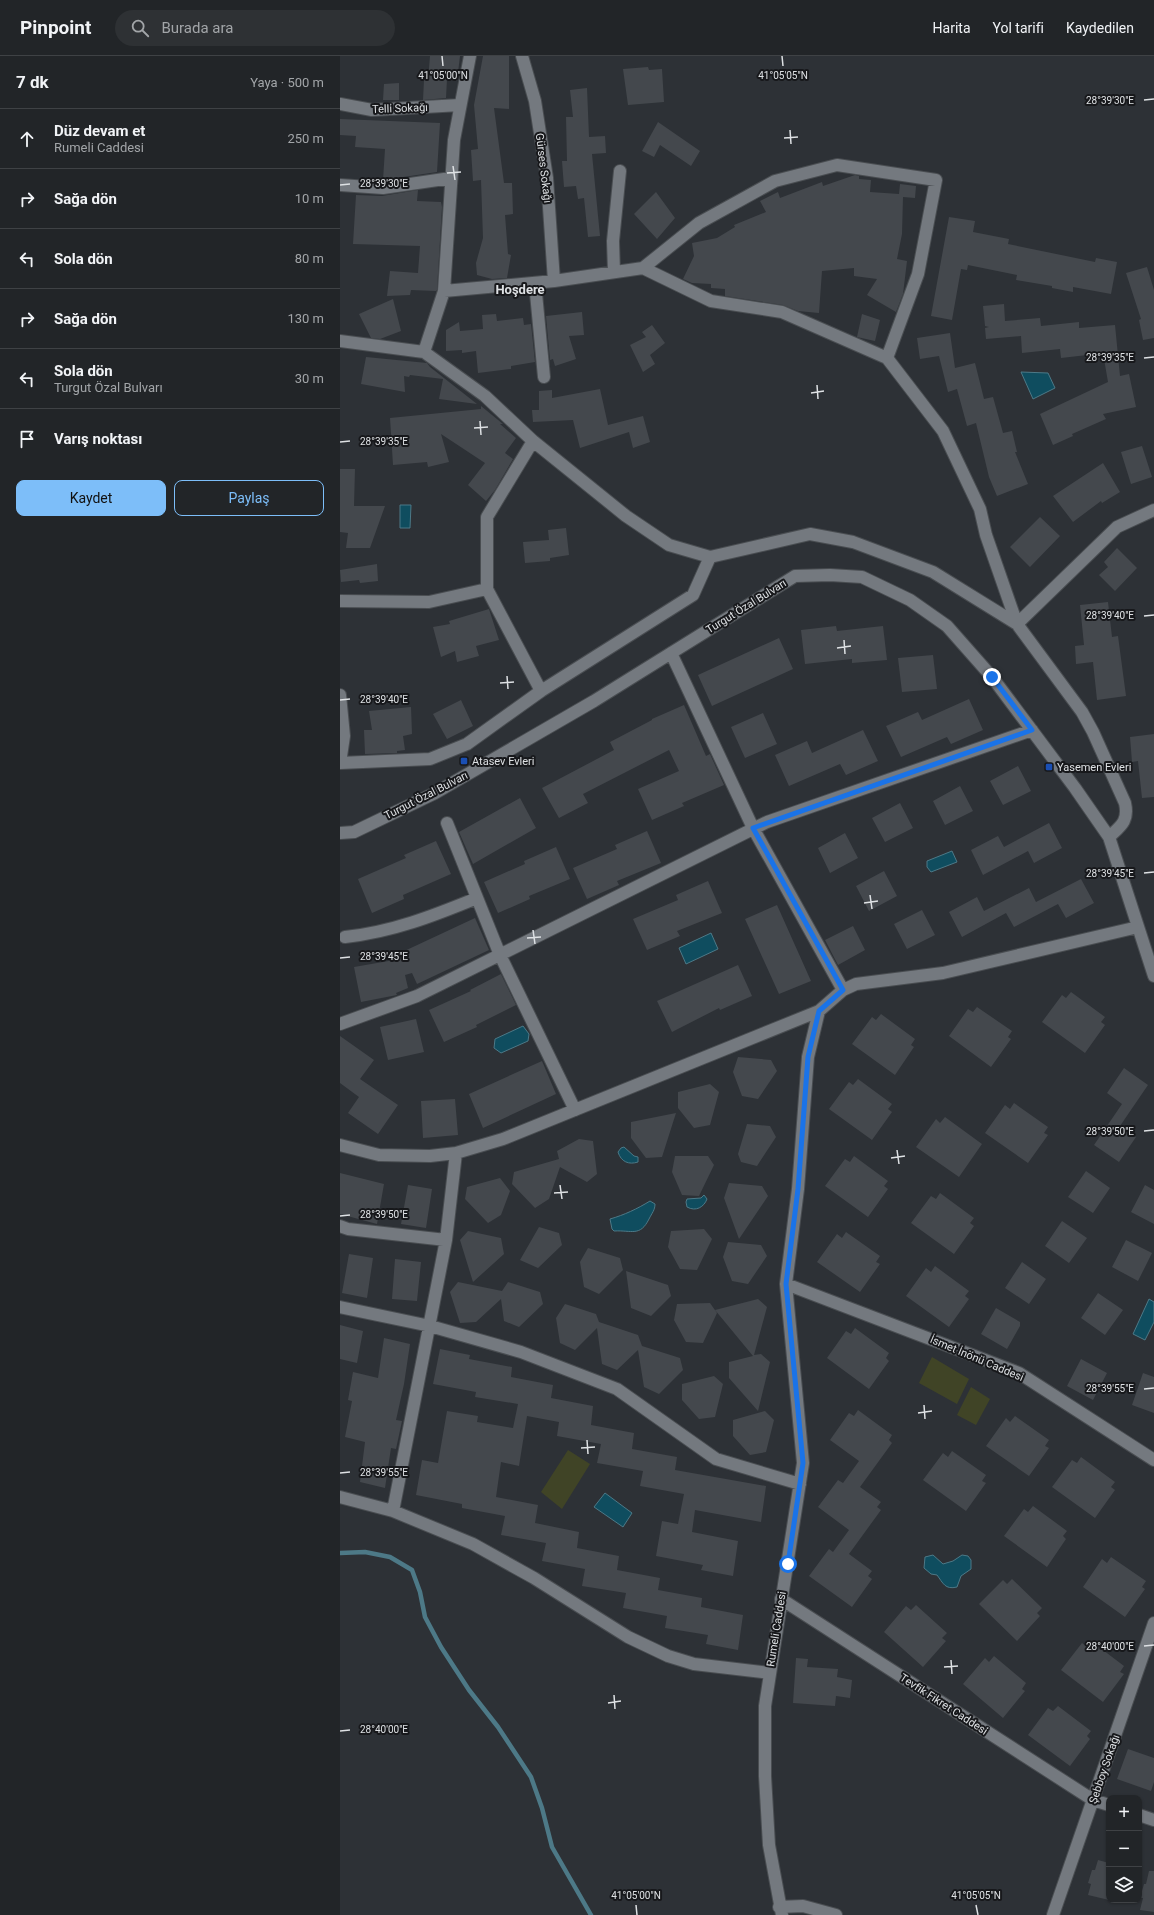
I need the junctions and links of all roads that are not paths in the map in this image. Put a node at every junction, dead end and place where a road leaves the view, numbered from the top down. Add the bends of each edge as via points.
1 (470, 56) edge
2 (522, 56) edge
3 (340, 104) edge
4 (460, 105) junction
5 (620, 171) dead end
6 (451, 178) junction
7 (340, 185) edge
8 (643, 268) junction
9 (614, 272) junction
10 (554, 281) junction
11 (535, 283) junction
12 (444, 291) junction
13 (340, 341) edge
14 (424, 352) junction
15 (887, 358) junction
16 (544, 377) dead end
17 (533, 441) junction
18 (1154, 510) edge
19 (710, 557) junction
20 (487, 589) junction
21 (340, 601) edge
22 (1017, 624) junction
23 (671, 653) junction
24 (541, 691) junction
25 (340, 695) edge
26 (1032, 730) junction
27 (340, 763) edge
28 (447, 823) dead end
29 (753, 828) junction
30 (340, 833) edge
31 (1109, 837) junction
32 (477, 898) junction
33 (1138, 927) junction
34 (345, 937) dead end
35 (500, 955) junction
36 (1154, 976) edge
37 (843, 990) junction
38 (819, 1011) junction
39 (340, 1024) edge
40 (575, 1110) junction
41 (340, 1145) edge
42 (456, 1153) junction
43 (340, 1226) edge
44 (446, 1240) junction
45 (786, 1284) junction
46 (340, 1307) edge
47 (430, 1326) junction
48 (1154, 1460) edge
49 (800, 1484) junction
50 (340, 1497) edge
51 (393, 1511) junction
52 (781, 1599) junction
53 (1154, 1623) edge
54 (770, 1673) junction
55 (1093, 1800) junction
56 (1106, 1804) edge
57 (1142, 1816) edge
58 (1154, 1820) edge
59 (781, 1911) edge
60 (836, 1915) edge
61 (1053, 1915) edge

1 - 4 street
2 - 10 street, Gürses Sokağı via 535,101 547,178
3 - 4 street, Telli Sokağı via 372,110
4 - 6 street
5 - 9 street via 613,241
6 - 7 street via 383,188
6 - 12 street
8 - 9 street
8 - 15 street via 711,302 782,312
8 - 15 street via 699,223 775,181 837,165 936,180 918,274
9 - 10 street
10 - 11 street
11 - 12 street
11 - 16 street
12 - 14 street
13 - 14 street
14 - 17 street via 484,396
15 - 22 street via 943,432 980,509 986,535
17 - 19 street via 626,516 669,545
17 - 20 street via 487,517
18 - 22 street via 1117,527
19 - 22 street via 810,534 853,542 933,572
19 - 24 street via 693,595
20 - 21 street via 429,602
20 - 24 street
22 - 31 street via 1082,712 1124,803 1127,814 1125,823
23 - 26 street, Turgut Özal Bulvarı via 795,576 830,574 862,577 910,600 947,626 992,677
23 - 29 street
23 - 30 street, Turgut Özal Bulvarı via 435,793 354,832
24 - 27 street via 467,744 430,759
25 - 27 street via 344,736
26 - 29 street
26 - 31 street, Turgut Özal Bulvarı
28 - 32 street
29 - 35 street
29 - 37 street
31 - 33 street, Turgut Özal Bulvarı
32 - 34 street via 401,927
32 - 35 street
33 - 36 street, Turgut Özal Bulvarı
33 - 37 street via 943,973 856,984
35 - 39 street via 417,996
35 - 40 street
37 - 38 street
38 - 40 street
38 - 45 street, Rumeli Caddesi via 808,1057 798,1189
40 - 42 street via 503,1139
41 - 42 street via 379,1155 430,1156
42 - 44 street
43 - 44 street
44 - 47 street
45 - 48 street, İsmet İnönü Caddesi via 1019,1373
45 - 49 street, Rumeli Caddesi via 803,1463
46 - 47 street
47 - 49 street via 521,1352 617,1389 716,1459
47 - 51 street
49 - 52 street, Rumeli Caddesi
50 - 51 street
51 - 54 street via 473,1544 534,1578 628,1637 668,1656 694,1664
52 - 54 street, Rumeli Caddesi
52 - 55 street, Tevfik Fikret Caddesi
53 - 55 street, Şebboy Sokağı
54 - 59 street, Rumeli Caddesi via 766,1706 765,1776 770,1845
55 - 56 street, Tevfik Fikret Caddesi
55 - 61 street, Şebboy Sokağı
57 - 58 street
59 - 60 street via 803,1906

